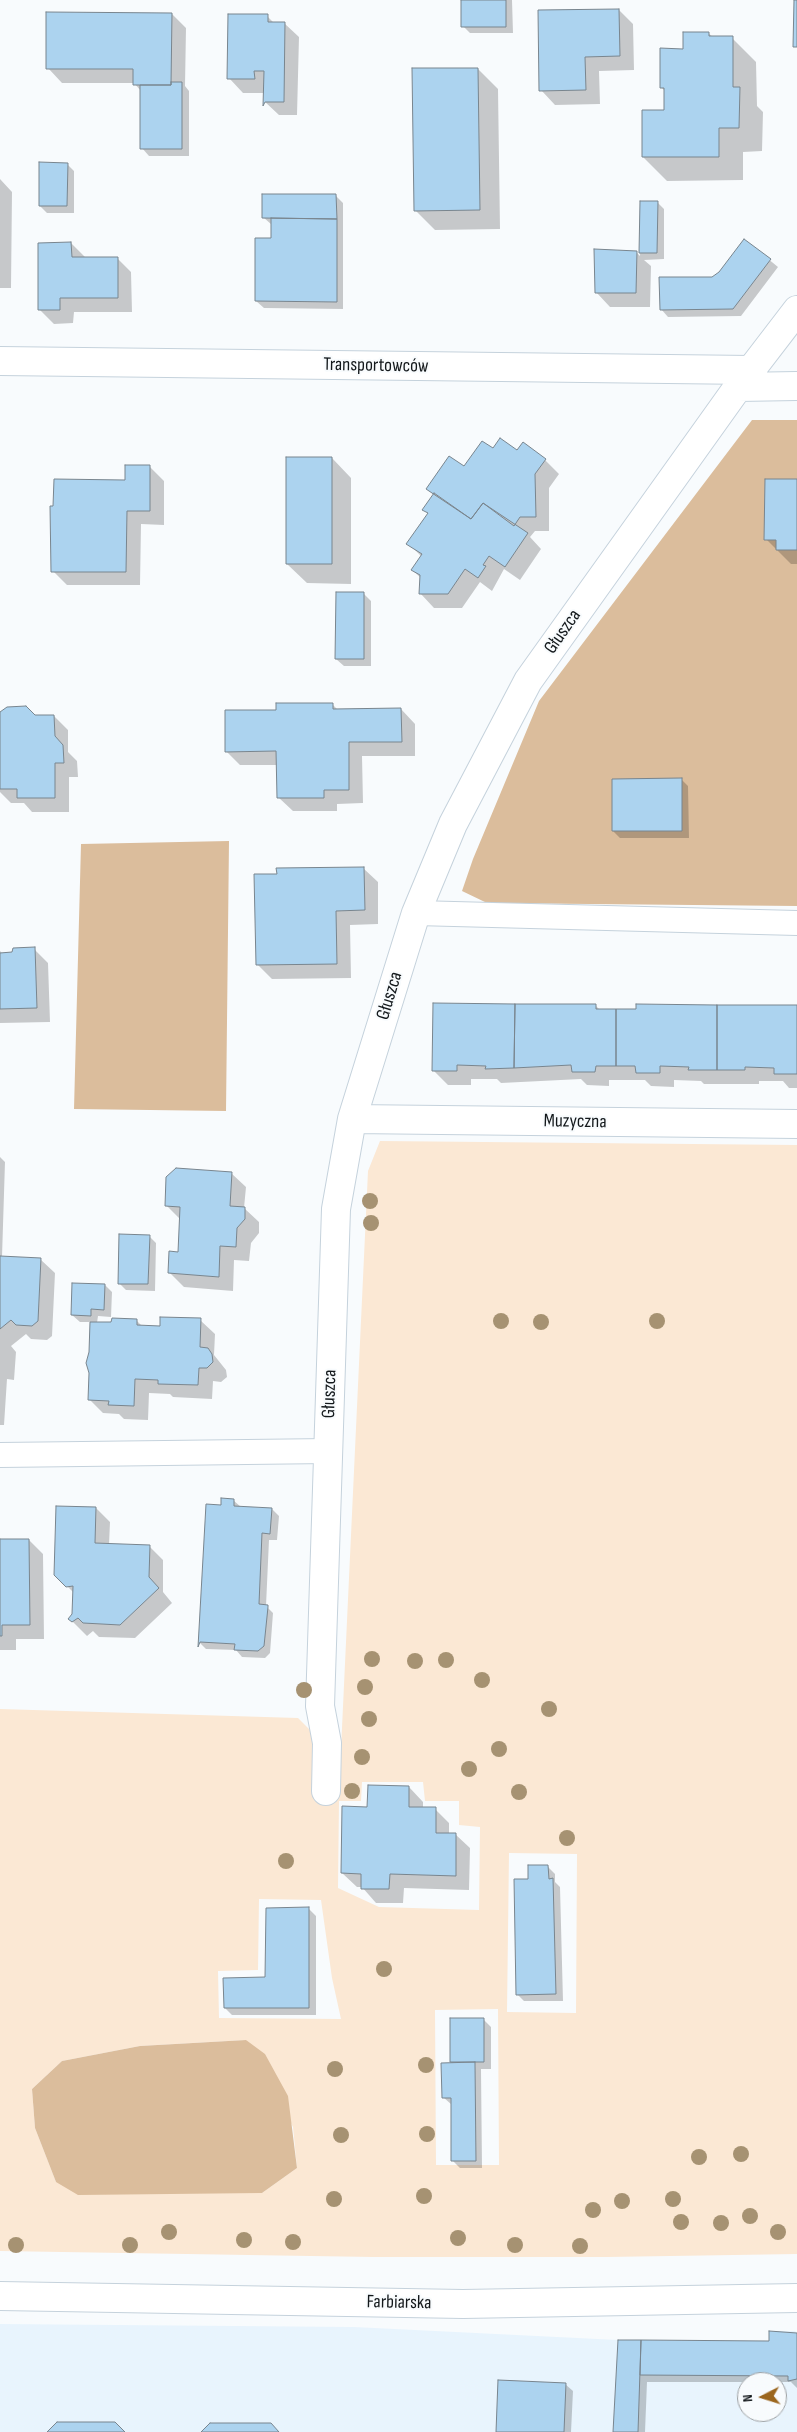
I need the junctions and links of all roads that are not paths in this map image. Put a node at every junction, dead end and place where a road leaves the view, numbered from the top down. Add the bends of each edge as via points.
1 (797, 310) edge
2 (0, 362) edge
3 (744, 378) junction
4 (797, 386) edge
5 (416, 913) junction
6 (797, 923) edge
7 (352, 1119) junction
8 (797, 1124) edge
9 (329, 1451) junction
10 (0, 1455) edge
11 (326, 1791) dead end
12 (0, 2296) edge
13 (797, 2298) edge

1 - 3 street, Głuszca
2 - 3 street, Transportowców
3 - 4 street, Transportowców
3 - 5 street, Głuszca via 528,681 453,824
5 - 6 lane
5 - 7 street, Głuszca
7 - 8 street, Muzyczna
7 - 9 street, Głuszca via 336,1209
9 - 10 lane
9 - 11 street, Głuszca via 320,1706 327,1743
12 - 13 street, Farbiarska via 463,2304

